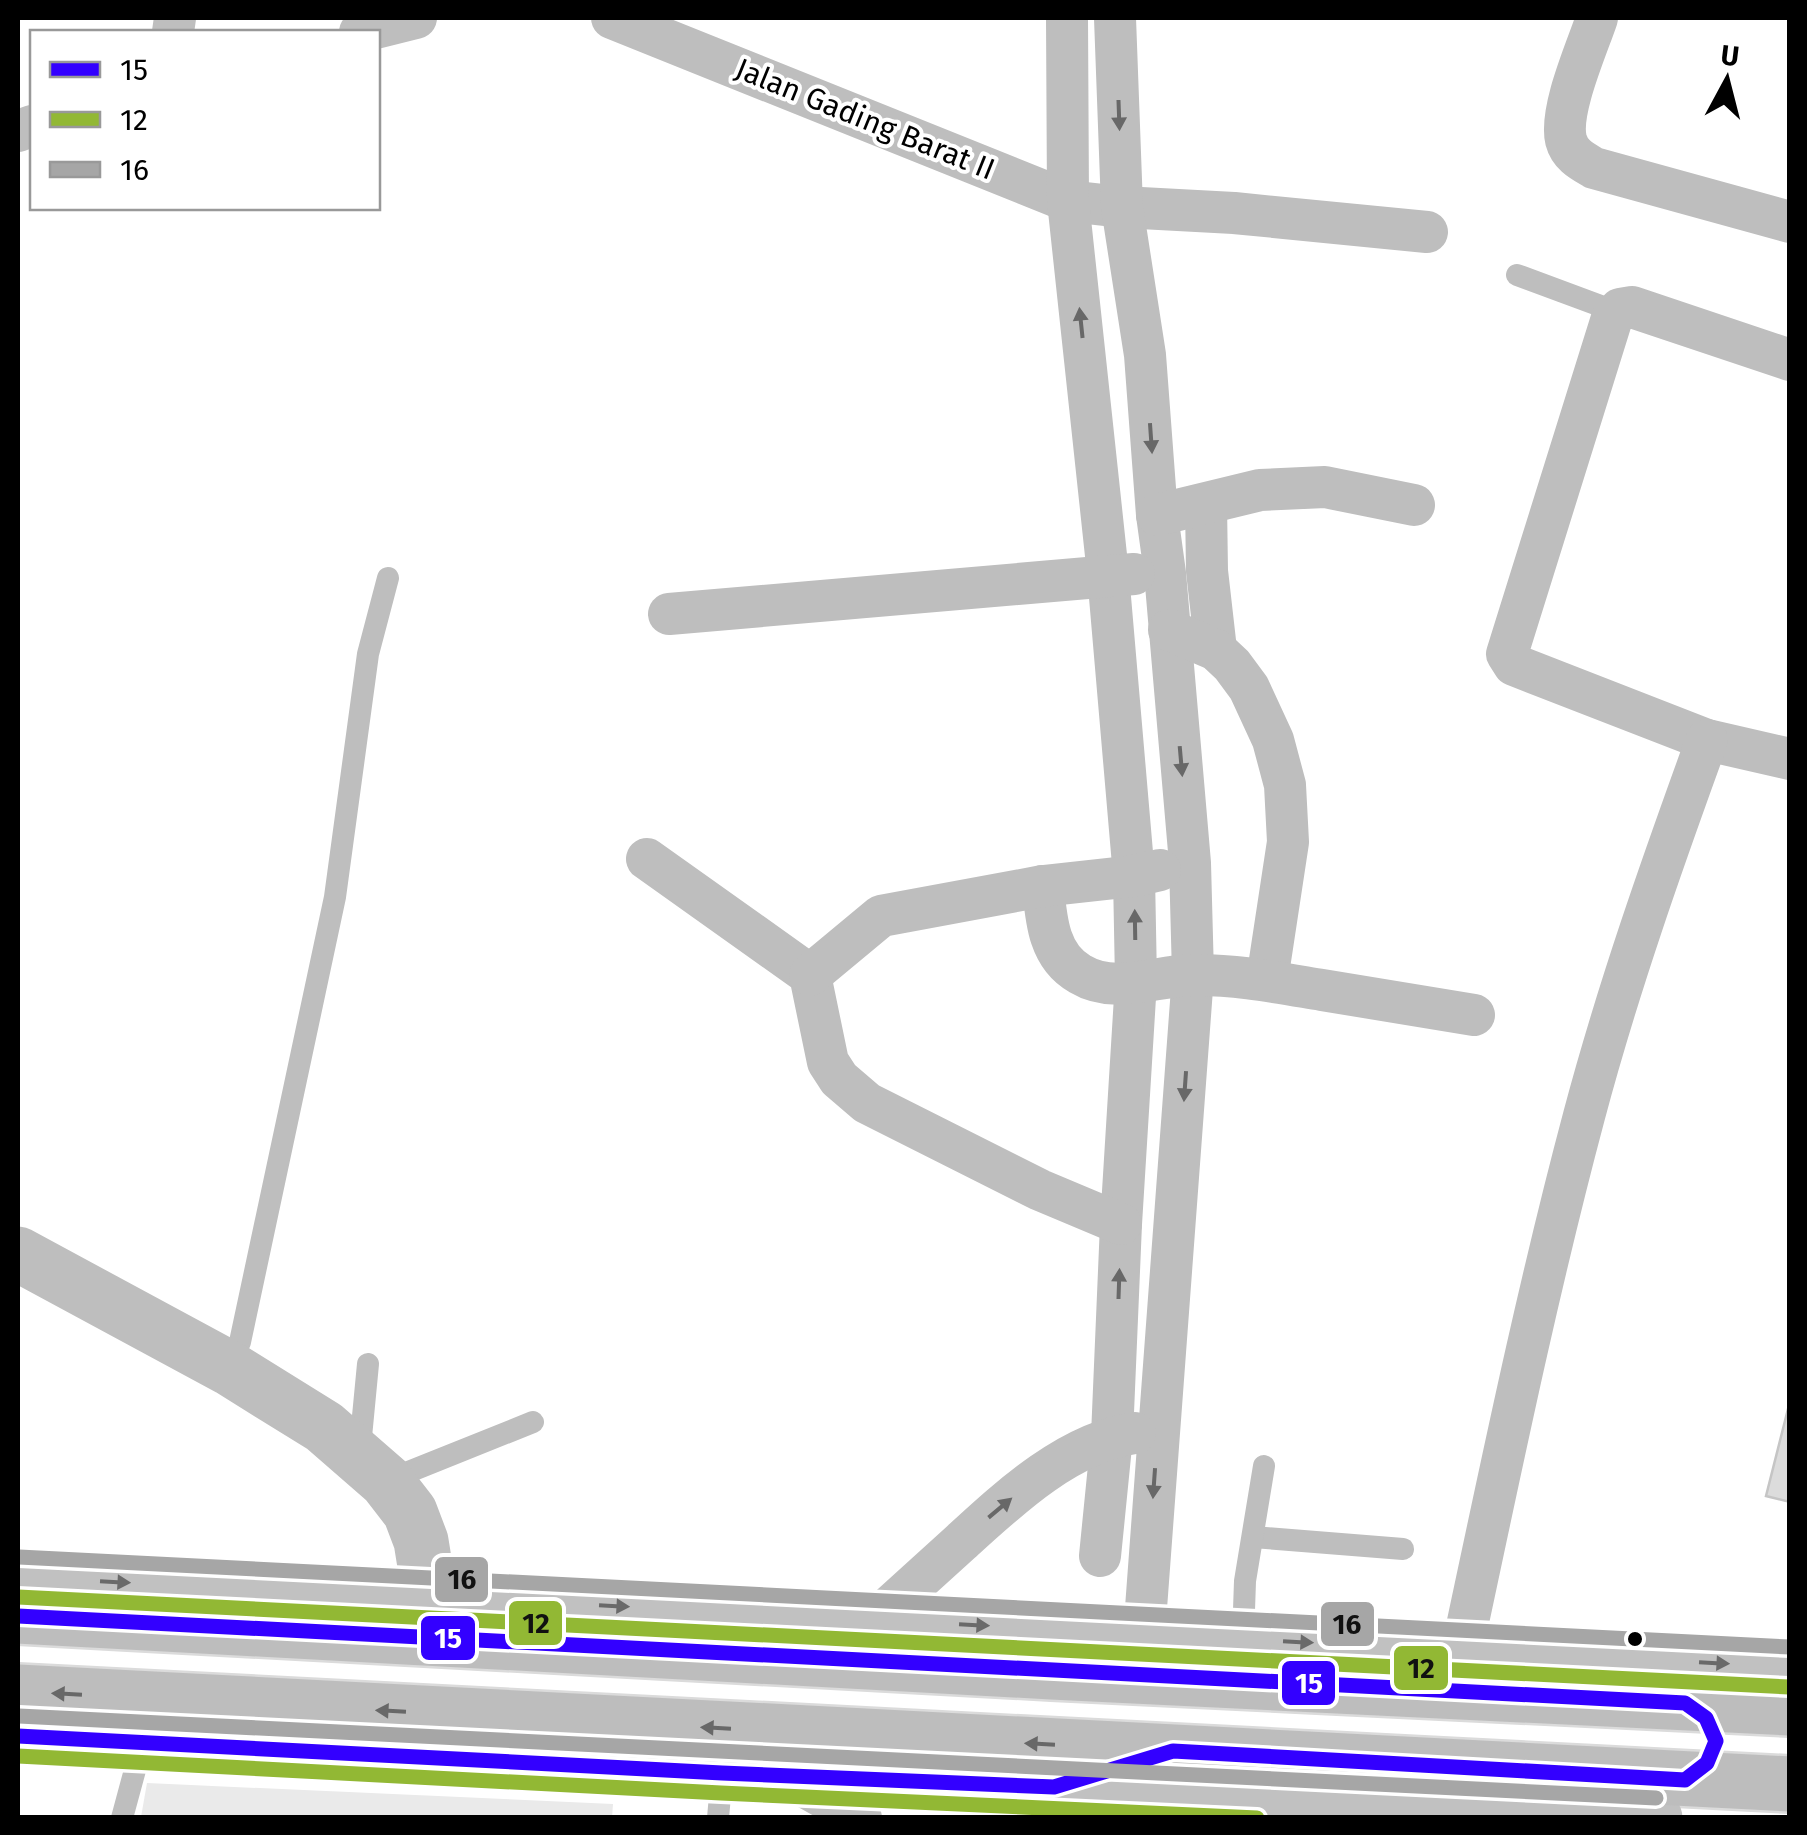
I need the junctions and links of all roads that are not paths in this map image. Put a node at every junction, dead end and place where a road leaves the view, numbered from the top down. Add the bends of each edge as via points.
1 (416, 18) edge
2 (612, 18) edge
3 (1067, 18) edge
4 (1116, 18) edge
5 (1598, 18) edge
6 (368, 30) edge
7 (1068, 200) junction
8 (1122, 206) junction
9 (1790, 222) edge
10 (1426, 232) dead end
11 (1517, 274) dead end
12 (1616, 312) junction
13 (1790, 360) edge
14 (1206, 504) junction
15 (1414, 505) dead end
16 (1157, 514) junction
17 (1165, 573) junction
18 (1108, 574) junction
19 (388, 578) dead end
20 (669, 614) dead end
21 (1169, 630) junction
22 (1216, 650) junction
23 (1707, 740) junction
24 (1790, 758) edge
25 (647, 858) dead end
26 (1190, 862) junction
27 (1134, 876) junction
28 (1043, 886) junction
29 (810, 975) junction
30 (1193, 975) junction
31 (1267, 980) junction
32 (1136, 981) junction
33 (1474, 1015) dead end
34 (1121, 1224) junction
35 (18, 1254) edge
36 (368, 1364) dead end
37 (229, 1368) junction
38 (533, 1422) dead end
39 (1158, 1431) junction
40 (1112, 1436) junction
41 (1264, 1466) dead end
42 (371, 1468) junction
43 (1253, 1537) junction
44 (1403, 1548) dead end
45 (1100, 1556) dead end
46 (18, 1578) edge
47 (430, 1597) junction
48 (18, 1616) edge
49 (875, 1620) junction
50 (1144, 1635) junction
51 (1243, 1639) junction
52 (1462, 1650) junction
53 (1790, 1667) edge
54 (18, 1692) edge
55 (1685, 1703) junction
56 (1790, 1708) edge
57 (1790, 1734) edge
58 (18, 1736) edge
59 (142, 1742) junction
60 (1173, 1751) junction
61 (1790, 1756) edge
62 (785, 1776) junction
63 (1790, 1784) edge
64 (1054, 1786) junction
65 (720, 1795) edge
66 (1656, 1804) edge
67 (122, 1818) edge
68 (862, 1818) edge

1 - 6 street
2 - 7 street, Jalan Gading Barat II
3 - 7 street
4 -> 8 street
5 - 9 street via 1567,107 1566,140 1577,158
7 - 8 street, Jalan Gading Barat II
18 -> 7 street
8 - 10 street, Jalan Gading Barat II
8 -> 16 street via 1145,355
11 - 12 lane
12 - 13 street via 1632,307
12 - 23 street via 1507,658
14 - 15 street via 1260,490 1324,487
14 - 16 street
14 - 22 street
16 - 17 street
17 - 18 street
17 - 21 street
18 - 20 street
18 - 27 street
19 - 37 lane via 368,654 335,897 240,1342
21 - 22 street
21 -> 26 street
22 - 31 street via 1250,688 1285,785 1288,842
23 - 24 street
23 - 52 street via 1648,901 1584,1115
25 - 29 street
26 - 27 street
26 - 30 street
27 - 28 street
32 -> 27 street
28 - 29 street via 881,916
28 - 32 street via 1048,932 1075,972 1116,986
29 - 34 street via 828,1062 839,1080 868,1103
30 - 31 street
30 - 32 street
30 -> 39 street
31 - 33 street
32 - 34 street
40 -> 34 street
35 - 37 street
36 - 42 lane via 361,1437
37 - 42 street via 324,1427
38 - 42 lane
39 - 40 street
39 -> 50 street
40 - 45 street
49 -> 40 street via 1044,1470
41 - 43 lane
42 - 47 street via 410,1512 422,1541
43 - 44 lane
43 - 51 lane
46 -> 47 main road
47 -> 49 main road
48 - 55 highway
49 -> 50 main road
50 - 51 main road
51 -> 52 main road
52 -> 53 main road
60 -> 54 highway
55 - 56 highway
55 - 66 highway via 1706,1718 1716,1740 1708,1763
57 - 61 highway via 1784,1745
58 - 59 main road
59 - 65 main road
59 - 67 lane
60 - 64 highway
60 - 66 highway
62 - 64 main road
62 - 65 main road
62 - 68 street
63 - 66 highway
64 - 66 main road

